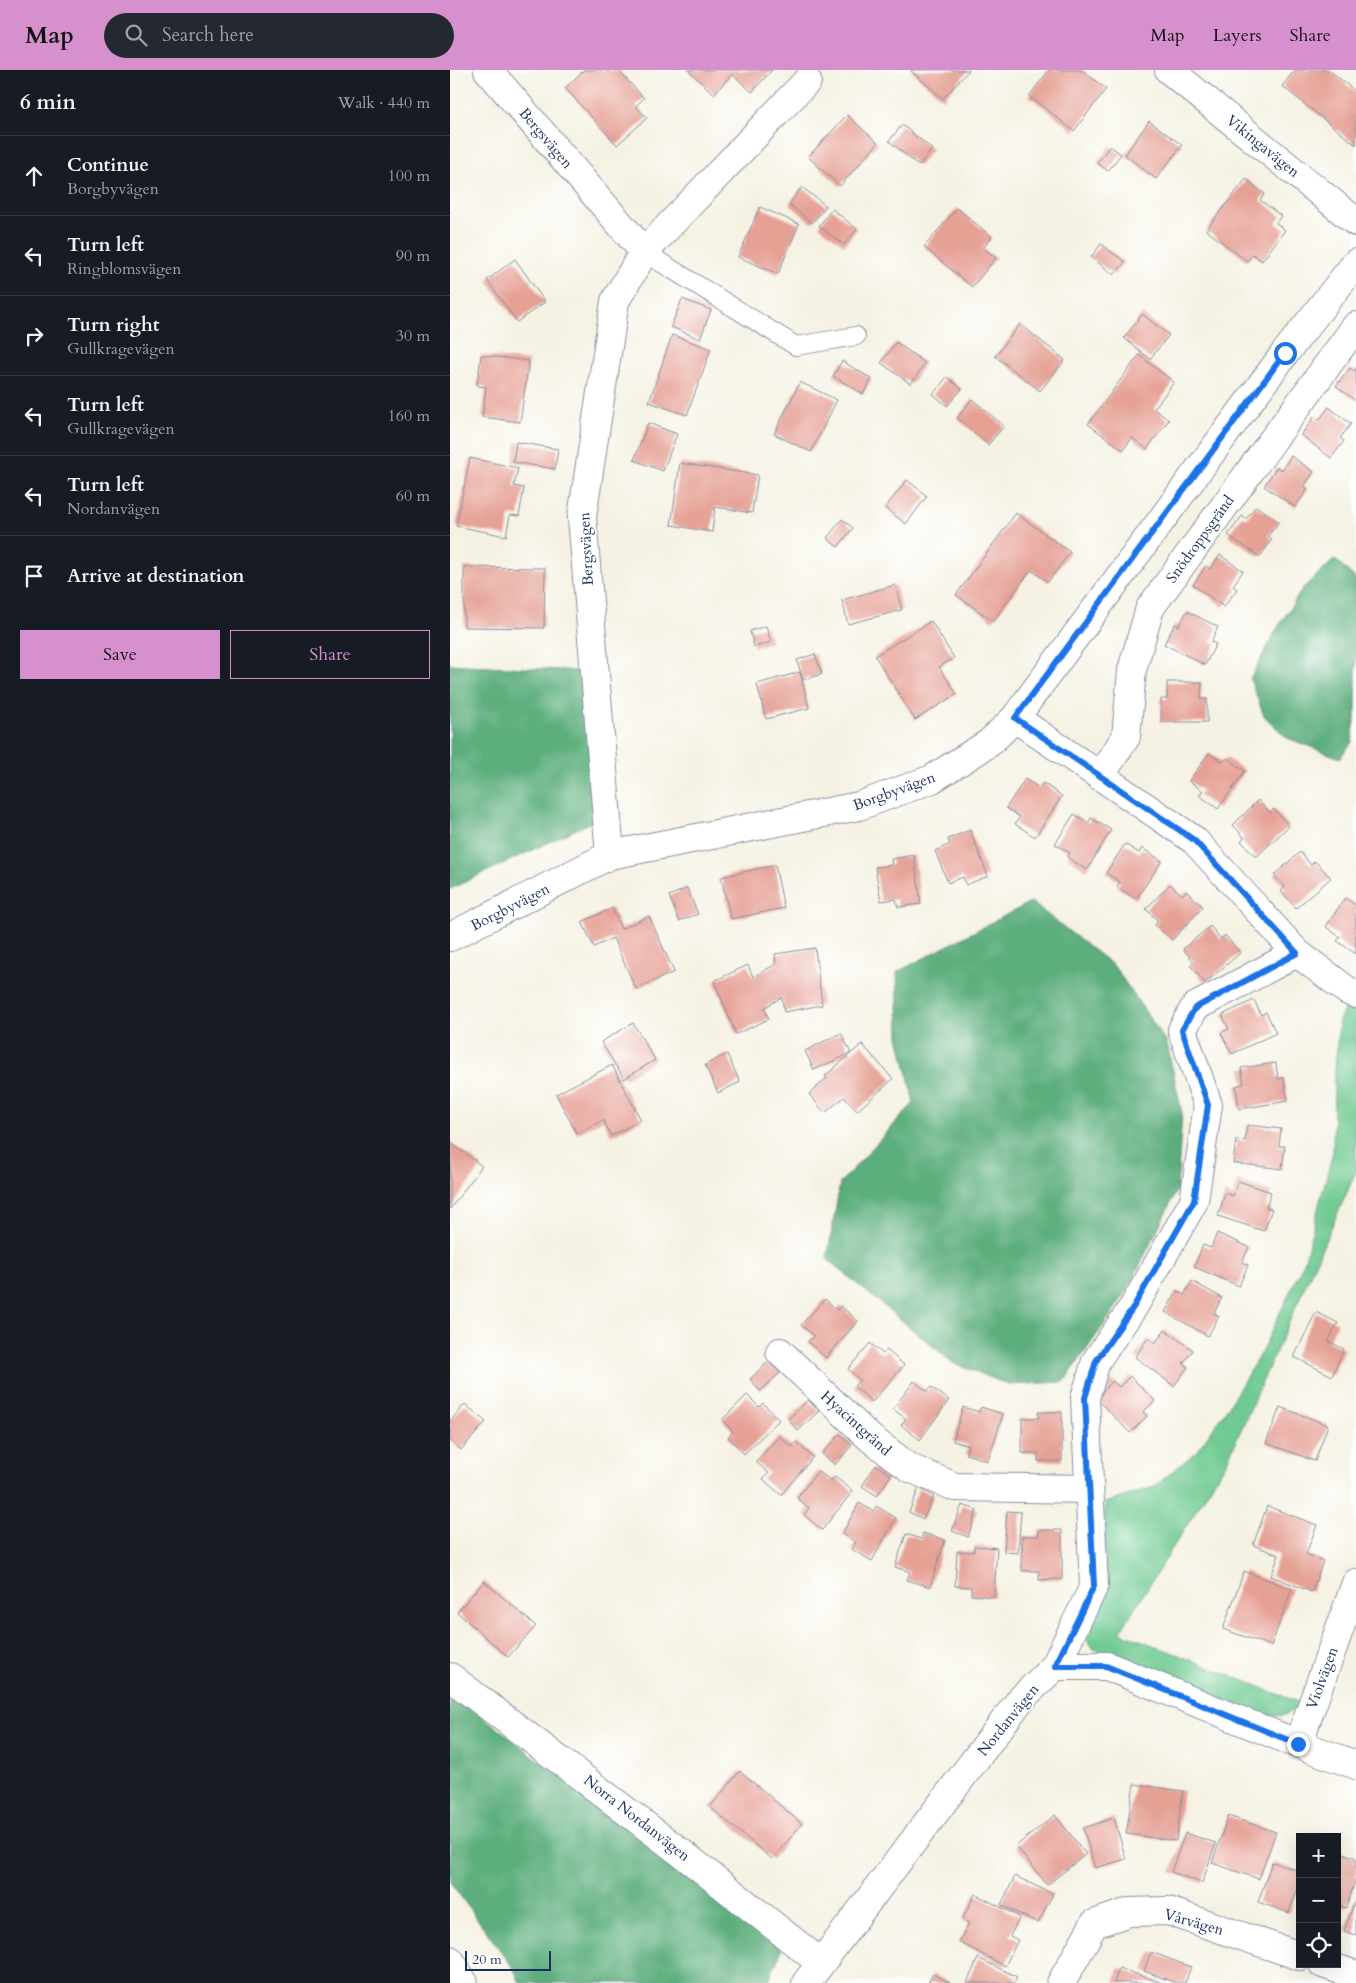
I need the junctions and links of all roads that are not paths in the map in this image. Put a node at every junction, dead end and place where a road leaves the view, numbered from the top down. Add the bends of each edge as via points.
1 (488, 70) edge
2 (1169, 70) edge
3 (807, 81) dead end
4 (1356, 222) edge
5 (644, 252) junction
6 (1356, 263) edge
7 (1356, 326) edge
8 (856, 336) dead end
9 (1015, 718) junction
10 (1100, 776) junction
11 (610, 855) junction
12 (450, 938) edge
13 (1297, 953) junction
14 (1356, 994) edge
15 (780, 1352) dead end
16 (1089, 1489) junction
17 (1356, 1583) edge
18 (1055, 1666) junction
19 (450, 1677) edge
20 (1298, 1744) junction
21 (1356, 1765) edge
22 (1296, 1955) edge
23 (450, 1960) edge
24 (1334, 1968) edge
25 (813, 1973) edge
26 (1356, 1976) edge
27 (464, 1983) edge
28 (1061, 1983) edge

1 - 5 street, Bergsvägen
2 - 4 street, Vikingavägen
3 - 5 street, Bergsvägen
5 - 8 lane via 796,346
5 - 11 street, Bergsvägen via 615,301 582,517
6 - 9 street, Borgbyvägen via 1285,353
7 - 10 street, Snödroppsgränd via 1150,608 1132,670 1126,737
9 - 10 street
9 - 11 street, Borgbyvägen via 989,743 932,779 859,806
10 - 13 street via 1194,840
11 - 12 street, Borgbyvägen
13 - 14 street
13 - 16 street, Nordanvägen via 1195,1008 1182,1030 1208,1105 1194,1201 1134,1306 1096,1361 1085,1398
15 - 16 street, Hyacintgränd via 870,1438 910,1468 955,1487
16 - 18 street, Nordanvägen via 1094,1586
17 - 20 street, Violvägen
18 - 20 street via 1106,1666
18 - 25 street, Nordanvägen via 1021,1700
19 - 25 street, Norra Nordanvägen via 672,1846
20 - 21 street
22 - 28 street, Vårvägen via 1168,1912 1129,1912 1094,1924
23 - 27 street
24 - 26 street

